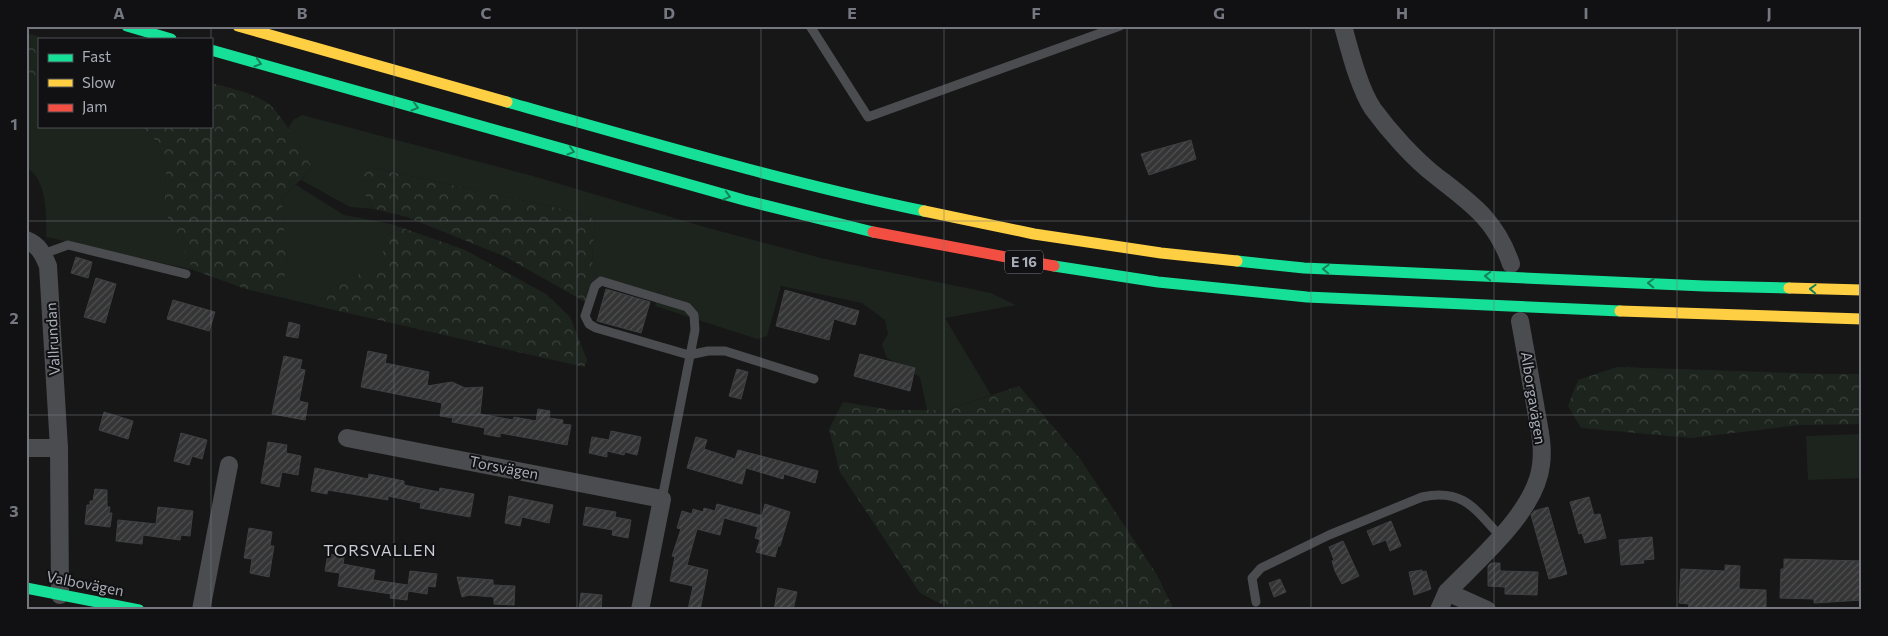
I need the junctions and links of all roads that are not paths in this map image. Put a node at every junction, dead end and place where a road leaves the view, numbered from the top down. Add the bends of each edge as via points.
1 (126, 26) edge
2 (238, 26) edge
3 (810, 26) edge
4 (1120, 26) edge
5 (1343, 26) edge
6 (168, 38) edge
7 (212, 50) edge
8 (26, 240) edge
9 (43, 254) junction
10 (1511, 264) dead end
11 (186, 274) dead end
12 (1862, 290) edge
13 (1862, 319) edge
14 (1520, 321) dead end
15 (690, 355) junction
16 (814, 379) dead end
17 (347, 438) dead end
18 (26, 448) edge
19 (59, 448) junction
20 (229, 465) dead end
21 (662, 499) junction
22 (1501, 537) junction
23 (26, 588) edge
24 (1447, 592) junction
25 (60, 595) junction
26 (1256, 602) dead end
27 (139, 610) edge
28 (201, 610) edge
29 (640, 610) edge
30 (1439, 610) edge
31 (1487, 610) edge

1 - 6 main road
12 -> 2 main road, E 16 via 1304,268 1161,253 1034,234 859,198 743,168
3 - 4 lane via 868,117
5 - 10 street via 1356,71 1372,108 1424,166 1473,205 1490,224 1504,244
7 -> 13 main road, E 16 via 744,200 852,228 1031,263 1158,282 1307,297
8 - 9 street
9 - 11 lane via 68,246
9 - 19 street, Vallrundan via 48,266
14 - 22 street, Alborgavägen via 1542,444 1541,466 1522,512
15 - 15 lane via 588,324 585,316 595,286 601,281 687,307 694,315 695,330
15 - 16 lane via 725,350
15 - 21 lane
17 - 21 street, Torsvägen
18 - 19 street
19 - 25 street, Vallrundan
20 - 28 street
21 - 29 street
22 - 24 street, Alborgavägen
22 - 26 lane via 1479,513 1452,495 1422,497 1329,535 1261,568 1252,578
23 - 25 main road, Valbovägen
24 - 30 street
24 - 31 street
25 - 27 main road, Valbovägen

